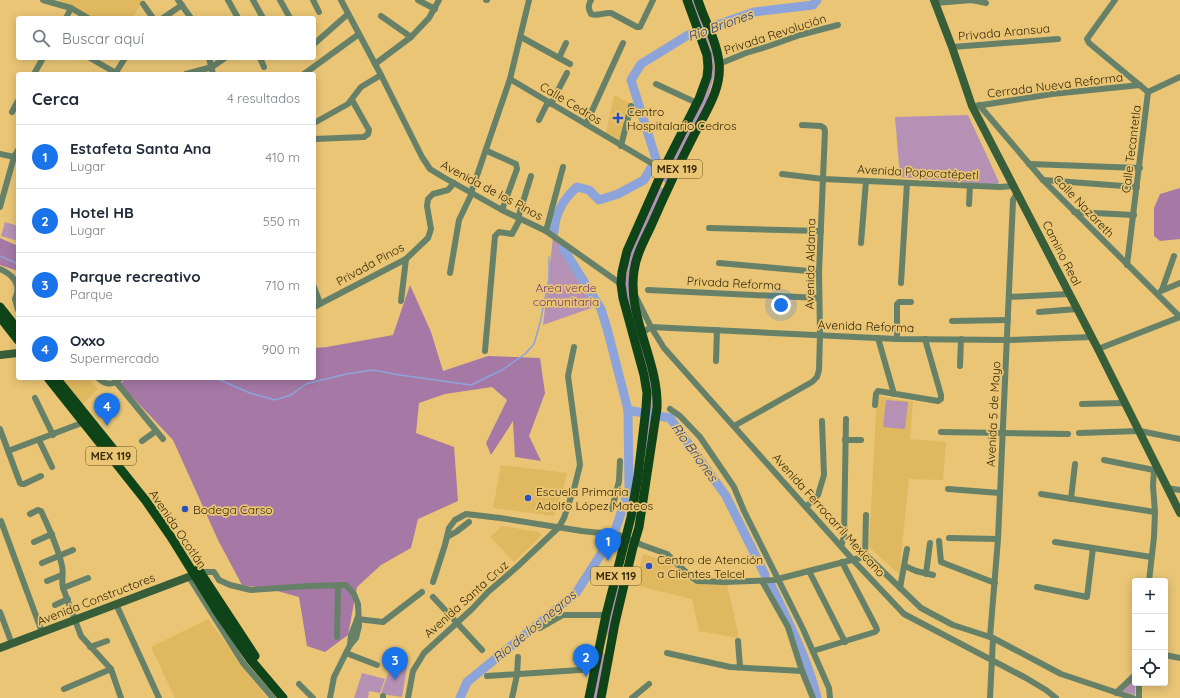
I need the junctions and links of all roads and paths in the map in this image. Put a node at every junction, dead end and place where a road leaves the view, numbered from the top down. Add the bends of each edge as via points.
1 (42, 0) edge
2 (228, 0) edge
3 (253, 0) edge
4 (280, 0) edge
5 (313, 0) edge
6 (340, 0) edge
7 (418, 0) edge
8 (439, 0) edge
9 (529, 0) edge
10 (591, 0) edge
11 (653, 0) edge
12 (687, 0) edge
13 (698, 0) edge
14 (1115, 0) edge
15 (180, 2) edge
16 (935, 2) edge
17 (986, 3) dead end
18 (143, 4) dead end
19 (71, 8) junction
20 (435, 9) junction
21 (319, 12) dead end
22 (348, 14) junction
23 (67, 16) edge
24 (85, 16) edge
25 (152, 16) edge
26 (165, 16) edge
27 (190, 16) edge
28 (237, 16) edge
29 (262, 16) edge
30 (289, 16) edge
31 (381, 16) dead end
32 (838, 25) dead end
33 (359, 34) junction
34 (411, 37) junction
35 (521, 37) junction
36 (1058, 38) dead end
37 (316, 42) edge
38 (566, 43) dead end
39 (623, 43) dead end
40 (952, 47) junction
41 (559, 58) junction
42 (42, 60) edge
43 (93, 60) edge
44 (124, 60) edge
45 (210, 60) edge
46 (222, 60) edge
47 (261, 60) edge
48 (375, 64) junction
49 (570, 64) dead end
50 (719, 64) junction
51 (264, 66) dead end
52 (212, 67) junction
53 (35, 72) edge
54 (112, 72) edge
55 (116, 72) edge
56 (193, 72) edge
57 (213, 72) edge
58 (307, 72) edge
59 (567, 73) dead end
60 (381, 75) junction
61 (1180, 77) edge
62 (510, 79) junction
63 (656, 84) dead end
64 (1140, 85) junction
65 (1148, 92) junction
66 (352, 100) junction
67 (550, 103) junction
68 (697, 104) junction
69 (16, 105) edge
70 (631, 106) dead end
71 (976, 106) junction
72 (12, 112) dead end
73 (539, 120) dead end
74 (316, 122) edge
75 (586, 124) junction
76 (802, 125) dead end
77 (316, 139) edge
78 (621, 146) junction
79 (487, 151) junction
80 (0, 154) edge
81 (16, 154) edge
82 (14, 158) junction
83 (1029, 164) junction
84 (563, 168) dead end
85 (659, 168) junction
86 (1140, 168) junction
87 (782, 174) dead end
88 (531, 176) dead end
89 (823, 179) junction
90 (1043, 180) junction
91 (866, 181) junction
92 (454, 183) junction
93 (656, 183) junction
94 (905, 183) junction
95 (970, 186) junction
96 (1138, 187) junction
97 (667, 188) junction
98 (1015, 190) junction
99 (472, 193) junction
100 (969, 204) dead end
101 (0, 207) edge
102 (502, 210) junction
103 (1074, 212) junction
104 (1134, 215) junction
105 (519, 218) junction
106 (710, 228) dead end
107 (546, 231) junction
108 (821, 232) junction
109 (861, 244) dead end
110 (1174, 256) dead end
111 (406, 259) junction
112 (719, 263) dead end
113 (1127, 265) junction
114 (0, 269) edge
115 (819, 272) junction
116 (450, 273) dead end
117 (16, 282) edge
118 (901, 283) dead end
119 (1180, 283) edge
120 (621, 284) junction
121 (648, 290) dead end
122 (316, 292) edge
123 (1160, 292) junction
124 (634, 293) junction
125 (1069, 294) junction
126 (1009, 297) junction
127 (819, 298) junction
128 (401, 301) dead end
129 (911, 302) dead end
130 (320, 303) junction
131 (316, 306) edge
132 (0, 307) edge
133 (1077, 309) junction
134 (1039, 312) dead end
135 (0, 317) edge
136 (1180, 317) edge
137 (1008, 320) junction
138 (952, 321) dead end
139 (16, 327) edge
140 (651, 327) junction
141 (717, 330) junction
142 (642, 333) junction
143 (820, 335) junction
144 (16, 337) edge
145 (1092, 337) junction
146 (878, 338) junction
147 (896, 339) junction
148 (925, 339) junction
149 (961, 339) junction
150 (1008, 340) junction
151 (574, 347) dead end
152 (1098, 348) junction
153 (485, 351) dead end
154 (16, 353) edge
155 (0, 355) edge
156 (716, 361) dead end
157 (960, 366) dead end
158 (50, 380) edge
159 (57, 380) edge
160 (100, 380) edge
161 (119, 380) edge
162 (894, 394) junction
163 (35, 398) dead end
164 (1125, 403) junction
165 (1082, 404) dead end
166 (875, 405) dead end
167 (670, 409) dead end
168 (846, 418) dead end
169 (87, 421) junction
170 (822, 421) dead end
171 (734, 426) junction
172 (0, 429) edge
173 (156, 431) junction
174 (1140, 431) junction
175 (941, 432) dead end
176 (1004, 432) junction
177 (1079, 433) dead end
178 (1068, 434) dead end
179 (53, 435) junction
180 (163, 439) dead end
181 (1180, 439) edge
182 (39, 440) junction
183 (845, 440) junction
184 (861, 440) dead end
185 (142, 441) dead end
186 (8, 451) junction
187 (641, 454) junction
188 (650, 455) junction
189 (1104, 460) dead end
190 (620, 461) dead end
191 (1075, 464) dead end
192 (52, 467) dead end
193 (1155, 468) junction
194 (41, 476) dead end
195 (643, 476) junction
196 (1168, 488) junction
197 (948, 489) dead end
198 (1180, 490) edge
199 (1000, 493) junction
200 (1041, 494) dead end
201 (1071, 499) junction
202 (806, 507) junction
203 (612, 509) dead end
204 (1155, 512) junction
205 (1180, 513) edge
206 (30, 514) dead end
207 (866, 515) dead end
208 (1, 521) edge
209 (469, 522) dead end
210 (559, 527) junction
211 (52, 534) junction
212 (447, 536) junction
213 (622, 536) junction
214 (949, 538) dead end
215 (998, 539) junction
216 (634, 541) junction
217 (939, 541) dead end
218 (34, 542) dead end
219 (1055, 542) dead end
220 (930, 543) dead end
221 (841, 546) junction
222 (1093, 548) junction
223 (907, 549) dead end
224 (73, 550) dead end
225 (59, 556) junction
226 (865, 557) junction
227 (1152, 557) junction
228 (853, 560) junction
229 (842, 562) junction
230 (42, 564) dead end
231 (905, 566) junction
232 (809, 571) junction
233 (194, 574) junction
234 (926, 574) junction
235 (62, 575) junction
236 (933, 575) dead end
237 (88, 578) dead end
238 (1149, 578) edge
239 (778, 579) junction
240 (46, 581) dead end
241 (762, 581) junction
242 (433, 582) dead end
243 (995, 583) junction
244 (338, 585) junction
245 (1037, 587) dead end
246 (63, 588) junction
247 (900, 588) junction
248 (422, 592) dead end
249 (433, 597) dead end
250 (68, 599) junction
251 (116, 604) junction
252 (55, 605) dead end
253 (0, 612) edge
254 (606, 615) junction
255 (358, 618) junction
256 (74, 620) junction
257 (457, 623) junction
258 (604, 626) junction
259 (540, 628) dead end
260 (42, 632) junction
261 (338, 637) dead end
262 (992, 638) junction
263 (106, 641) dead end
264 (738, 641) dead end
265 (844, 642) junction
266 (12, 644) junction
267 (90, 647) junction
268 (611, 647) junction
269 (0, 648) edge
270 (482, 650) dead end
271 (813, 651) junction
272 (346, 653) junction
273 (667, 653) dead end
274 (1168, 656) edge
275 (518, 657) dead end
276 (1180, 658) edge
277 (992, 659) junction
278 (378, 665) dead end
279 (740, 668) junction
280 (111, 669) junction
281 (595, 669) junction
282 (802, 670) junction
283 (517, 675) junction
284 (487, 676) dead end
285 (1132, 678) edge
286 (299, 684) dead end
287 (649, 684) dead end
288 (1139, 686) edge
289 (64, 689) dead end
290 (1116, 693) junction
291 (121, 698) edge
292 (159, 698) edge
293 (273, 698) edge
294 (283, 698) edge
295 (291, 698) edge
296 (313, 698) edge
297 (330, 698) edge
298 (408, 698) edge
299 (512, 698) edge
300 (589, 698) edge
301 (601, 698) edge
302 (632, 698) edge
303 (813, 698) edge
304 (830, 698) edge
305 (990, 698) edge
306 (1056, 698) edge
307 (1132, 698) edge
308 (1139, 698) edge

1 - 19 street
2 - 28 street
3 - 29 street
4 - 30 street
5 - 21 street
6 - 22 street, Avenida de los Pinos
7 - 20 street
8 - 20 street
9 - 35 street
10 - 11 street via 588,5 591,14 595,16 608,12 637,27 640,26
12 - 68 main road, MEX 119 via 705,49 708,67 707,78
13 - 50 main road, MEX 119
14 - 64 street, Calle Tecantetla via 1087,39
15 - 26 street
15 - 27 street
16 - 17 street via 972,0
16 - 40 main road, Camino Real
18 - 25 street
19 - 23 street
19 - 24 street
20 - 34 street via 430,18
22 - 33 street, Avenida de los Pinos
22 - 37 street
31 - 34 street
32 - 50 street, Privada Revolución via 800,35
33 - 48 street, Avenida de los Pinos
33 - 58 street
34 - 48 street
35 - 41 street
35 - 62 street
36 - 40 street, Privada Aransua
38 - 41 street
39 - 75 street
40 - 71 main road, Camino Real
41 - 49 street
42 - 53 street
43 - 54 street
44 - 55 street
45 - 52 street
46 - 52 street
47 - 51 street
48 - 60 street, Avenida de los Pinos
50 - 97 main road, MEX 119 via 719,76 711,101
52 - 56 street
52 - 57 street
59 - 67 street
60 - 66 street via 360,87
60 - 92 street, Avenida de los Pinos via 430,169
61 - 65 street
62 - 67 street, Calle Cedros
62 - 79 street
63 - 68 street
64 - 65 street, Calle Tecantetla
64 - 71 street, Cerrada Nueva Reforma via 1052,94
65 - 86 street, Calle Tecantetla
66 - 74 street
66 - 77 street via 369,130 368,134 364,137
67 - 73 street
67 - 75 street, Calle Cedros
68 - 85 main road, MEX 119
69 - 72 street
70 - 78 street
71 - 83 street, Calle Nazareth
71 - 98 main road, Camino Real
75 - 78 street, Calle Cedros
76 - 89 street, Avenida Aldama via 824,128
78 - 85 street, Calle Cedros
79 - 99 street
79 - 102 street via 516,164
80 - 82 street
81 - 82 street
82 - 101 street
83 - 86 street
83 - 90 street, Calle Nazareth
84 - 107 street
85 - 93 main road, MEX 119
86 - 96 street, Calle Tecantetla
87 - 89 street, Avenida Popocatépetl
88 - 105 street
89 - 91 street, Avenida Popocatépetl
89 - 108 street, Avenida Aldama
90 - 96 street
90 - 103 street, Calle Nazareth
91 - 94 street, Avenida Popocatépetl
91 - 109 street
92 - 99 street, Avenida de los Pinos
92 - 111 street, Privada Pinos via 448,190 432,194 428,199 432,229 428,238
93 - 97 main road
93 - 120 main road, MEX 119 via 627,251
94 - 95 street, Avenida Popocatépetl
94 - 118 street
95 - 98 street, Avenida Popocatépetl
95 - 100 street
96 - 104 street, Calle Tecantetla
97 - 124 main road, MEX 119 via 637,257
98 - 125 main road, Camino Real
98 - 126 street, Avenida 5 de Mayo
99 - 102 street, Avenida de los Pinos
99 - 116 street via 459,220
102 - 105 street, Avenida de los Pinos
103 - 104 street
103 - 113 street, Calle Nazareth
104 - 113 street, Calle Tecantetla
105 - 107 street, Avenida de los Pinos
105 - 153 street via 512,234 499,232 494,236
106 - 108 street
107 - 120 street, Avenida de los Pinos
108 - 115 street, Avenida Aldama
110 - 123 street
111 - 128 street
111 - 130 street, Privada Pinos
112 - 115 street
113 - 123 street, Calle Nazareth
114 - 117 street via 9,273
115 - 127 street, Avenida Aldama
119 - 123 street
120 - 187 main road, MEX 119 via 644,375 647,398
121 - 127 street, Privada Reforma
122 - 130 street
123 - 136 street, Calle Nazareth
124 - 140 street, Avenida Ferrocarril Mexicano
124 - 142 main road, MEX 119
125 - 126 street
125 - 133 main road, Camino Real
126 - 137 street, Avenida 5 de Mayo
127 - 143 street, Avenida Aldama
129 - 147 street via 897,304
130 - 131 street, Privada Pinos
132 - 139 main road
133 - 134 street
133 - 145 main road, Camino Real
135 - 144 main road
136 - 152 street
137 - 138 street
137 - 150 street, Avenida 5 de Mayo
140 - 141 street, Avenida Reforma
140 - 142 street
140 - 171 street, Avenida Ferrocarril Mexicano via 664,348
141 - 143 street, Avenida Reforma
141 - 156 street
142 - 188 main road, MEX 119 via 655,379 657,400
143 - 146 street, Avenida Reforma
143 - 171 street, Avenida Aldama via 817,377
145 - 150 street, Avenida Reforma
145 - 152 main road, Camino Real
146 - 147 street, Avenida Reforma
146 - 162 street
147 - 148 street, Avenida Reforma
148 - 149 street, Avenida Reforma
148 - 162 street via 941,399 938,401
149 - 150 street, Avenida Reforma
149 - 157 street
150 - 176 street, Avenida 5 de Mayo
151 - 210 street via 568,376 580,470
152 - 164 main road, Camino Real
154 - 155 main road
158 - 169 main road, Avenida Ocotlán / MEX 119
159 - 169 main road, Avenida Ocotlán / MEX 119
160 - 161 street via 110,384
161 - 173 street
162 - 166 street via 878,392
163 - 179 street
164 - 165 street
164 - 174 main road, Camino Real
167 - 239 street via 700,437 734,487
168 - 183 street
169 - 179 street
169 - 233 main road, Avenida Ocotlán / MEX 119 via 146,501
170 - 202 street via 824,475 818,495
171 - 202 street, Avenida Ferrocarril Mexicano
172 - 186 street
173 - 180 street
173 - 185 street
174 - 177 street
174 - 181 street
174 - 193 main road, Camino Real
175 - 176 street
176 - 178 street
176 - 199 street, Avenida 5 de Mayo
179 - 182 street
182 - 186 street
182 - 192 street
183 - 184 street
183 - 221 street via 844,537
186 - 194 street via 20,483
187 - 188 main road
187 - 195 main road, MEX 119
188 - 195 main road, MEX 119
189 - 193 street
190 - 203 street via 619,481
191 - 201 street
193 - 196 main road, Camino Real
193 - 204 street
195 - 213 main road, MEX 119 via 631,517
195 - 216 main road, MEX 119 via 639,527
196 - 198 street
196 - 205 main road, Camino Real
197 - 199 street
199 - 215 street, Avenida 5 de Mayo
200 - 201 street
201 - 204 street
202 - 221 street, Avenida Ferrocarril Mexicano
204 - 227 street
206 - 211 street via 40,509
207 - 226 street
208 - 260 street
209 - 212 street
210 - 212 street via 466,514 455,520
210 - 213 street
210 - 257 street, Avenida Santa Cruz
211 - 218 street
211 - 225 street
212 - 242 street
213 - 216 street
213 - 254 main road, MEX 119
214 - 215 street
215 - 243 street, Avenida 5 de Mayo
216 - 241 street via 667,554 697,581
216 - 268 main road, MEX 119
217 - 243 street via 940,559 944,564
219 - 222 street
220 - 234 street
221 - 228 street, Avenida Ferrocarril Mexicano
222 - 227 street
222 - 245 street via 1087,597
223 - 231 street
224 - 225 street
225 - 230 street
225 - 235 street via 63,567
226 - 228 street
226 - 247 street via 867,556
227 - 238 street
228 - 229 street
228 - 277 street, Avenida Ferrocarril Mexicano via 904,614
229 - 232 street
229 - 265 street via 877,630
231 - 234 street
231 - 247 street
232 - 239 street
232 - 265 street
233 - 244 street via 214,572 219,580 251,590
233 - 251 main road, Avenida Constructores
233 - 293 street via 243,663
233 - 294 main road, Avenida Ocotlán / MEX 119 via 250,659
233 - 295 main road, Avenida Ocotlán / MEX 119
234 - 236 street
235 - 240 street
235 - 246 street
237 - 246 street
239 - 241 street
239 - 271 street
241 - 282 street via 788,627
243 - 262 street, Avenida 5 de Mayo
244 - 255 street via 346,585 354,594 358,604
244 - 261 street
246 - 250 street
247 - 262 street via 921,608 953,626
248 - 255 street via 383,622
249 - 257 street
250 - 252 street
250 - 256 street
251 - 256 main road, Avenida Constructores
251 - 292 street
253 - 266 street
254 - 258 main road, MEX 119
254 - 259 street via 563,615
255 - 272 street via 355,634
256 - 260 main road, Avenida Constructores
256 - 267 street via 81,636
257 - 270 street
257 - 298 street, Avenida Santa Cruz via 424,652 414,671
258 - 268 main road via 604,645 607,648
258 - 281 main road, MEX 119
260 - 266 main road, Avenida Constructores
262 - 277 street, Avenida 5 de Mayo
262 - 290 street via 1061,674
263 - 267 street
264 - 279 street
265 - 271 street
266 - 269 main road, Avenida Constructores
267 - 280 street
268 - 301 main road, MEX 119
271 - 304 street via 829,688
272 - 278 street
272 - 297 street via 334,677
273 - 279 street
274 - 276 street
275 - 283 street
277 - 305 street, Avenida 5 de Mayo
277 - 306 street, Avenida Ferrocarril Mexicano
279 - 282 street
280 - 289 street
280 - 291 street
281 - 283 street
281 - 300 main road, MEX 119
282 - 303 street
283 - 284 street
283 - 299 street
285 - 290 street
286 - 296 street
287 - 302 street
288 - 308 street
290 - 307 street

